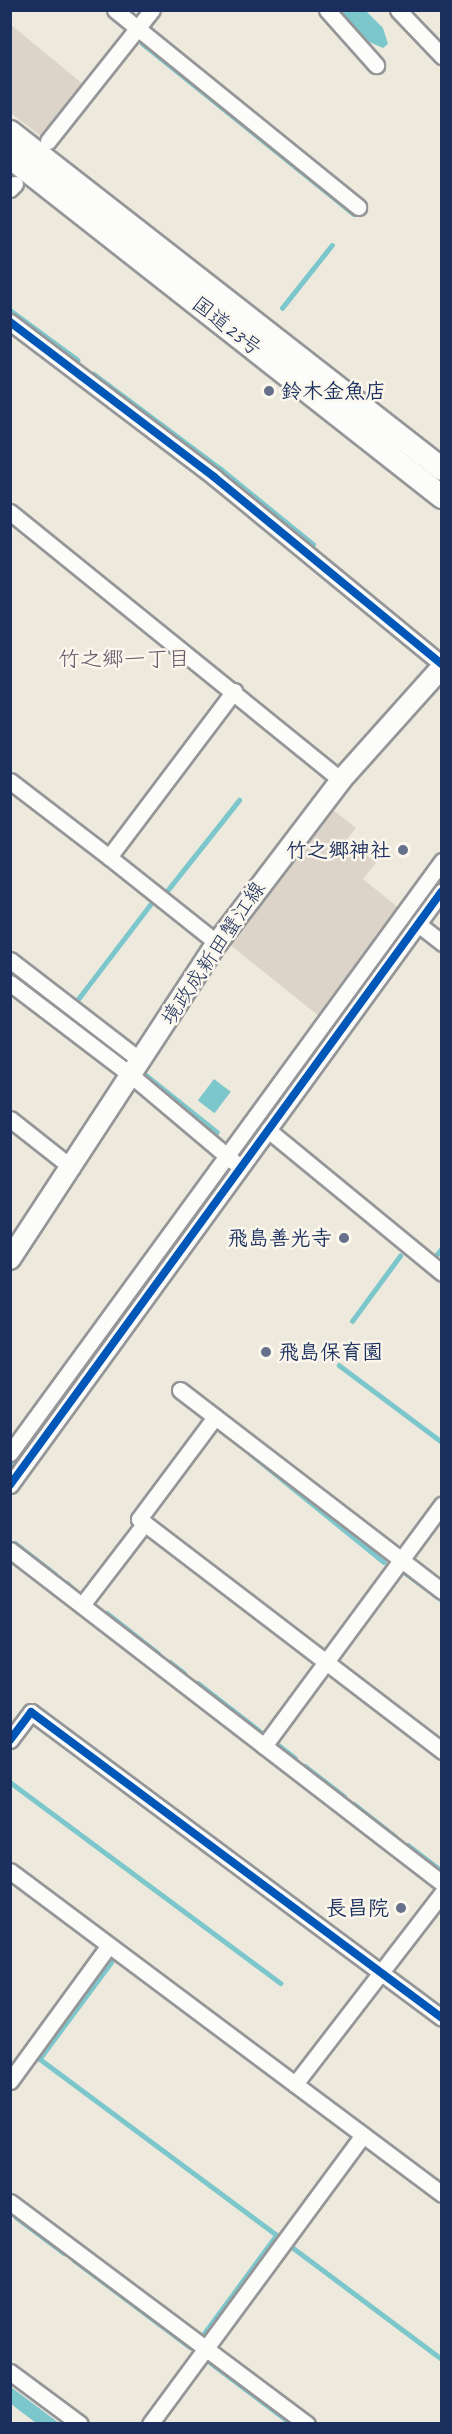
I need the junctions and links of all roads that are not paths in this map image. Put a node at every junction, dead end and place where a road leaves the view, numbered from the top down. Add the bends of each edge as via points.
1 (115, 10) edge
2 (152, 10) edge
3 (327, 10) edge
4 (398, 10) edge
5 (138, 29) junction
6 (441, 56) edge
7 (376, 64) dead end
8 (10, 132) edge
9 (48, 141) dead end
10 (10, 157) edge
11 (358, 207) dead end
12 (10, 322) edge
13 (441, 469) edge
14 (441, 497) edge
15 (10, 512) edge
16 (441, 666) edge
17 (234, 691) junction
18 (341, 780) junction
19 (10, 781) edge
20 (109, 857) junction
21 (441, 861) edge
22 (441, 891) edge
23 (417, 924) junction
24 (217, 943) junction
25 (441, 943) edge
26 (10, 960) edge
27 (10, 983) edge
28 (136, 1068) junction
29 (10, 1119) edge
30 (268, 1130) junction
31 (226, 1155) junction
32 (72, 1168) junction
33 (241, 1168) junction
34 (10, 1259) edge
35 (441, 1273) edge
36 (180, 1390) dead end
37 (215, 1417) junction
38 (10, 1453) edge
39 (10, 1485) edge
40 (441, 1505) edge
41 (145, 1523) junction
42 (10, 1550) edge
43 (401, 1560) junction
44 (441, 1591) edge
45 (82, 1605) junction
46 (326, 1662) junction
47 (10, 1740) edge
48 (264, 1746) junction
49 (441, 1751) edge
50 (10, 1871) edge
51 (441, 1883) edge
52 (441, 1893) edge
53 (110, 1945) junction
54 (381, 1972) junction
55 (441, 2018) edge
56 (10, 2081) edge
57 (295, 2085) junction
58 (363, 2135) junction
59 (441, 2194) edge
60 (10, 2202) edge
61 (204, 2346) junction
62 (10, 2372) edge
63 (80, 2424) edge
64 (150, 2424) edge
65 (307, 2424) edge

1 - 5 street
2 - 5 street
3 - 7 street
4 - 6 street
5 - 9 street
5 - 11 street
8 - 13 highway, 国道23号
10 - 14 highway, 国道23号
12 - 16 street via 214,477
15 - 17 street
16 - 18 main road, 境政成新田蟹江線
17 - 18 street
17 - 20 street
18 - 24 main road, 境政成新田蟹江線
19 - 20 street
20 - 24 street
21 - 31 street
22 - 23 street
23 - 25 street
23 - 30 street
24 - 28 main road, 境政成新田蟹江線
26 - 28 street
27 - 28 street
28 - 31 street
28 - 32 main road, 境政成新田蟹江線
29 - 32 street
30 - 33 street
30 - 35 street
31 - 33 street
31 - 38 street
32 - 34 main road, 境政成新田蟹江線
33 - 39 street
36 - 37 street
37 - 41 street via 139,1519
37 - 43 street
40 - 43 street
41 - 45 street
41 - 46 street
42 - 45 street
43 - 44 street
43 - 46 street
45 - 48 street
46 - 48 street
46 - 49 street
47 - 54 street via 31,1712
48 - 51 street
50 - 53 street
52 - 54 street
53 - 56 street
53 - 57 street
54 - 55 street
54 - 57 street
57 - 58 street
58 - 59 street
58 - 61 street
60 - 61 street
61 - 64 street
61 - 65 street
62 - 63 street

